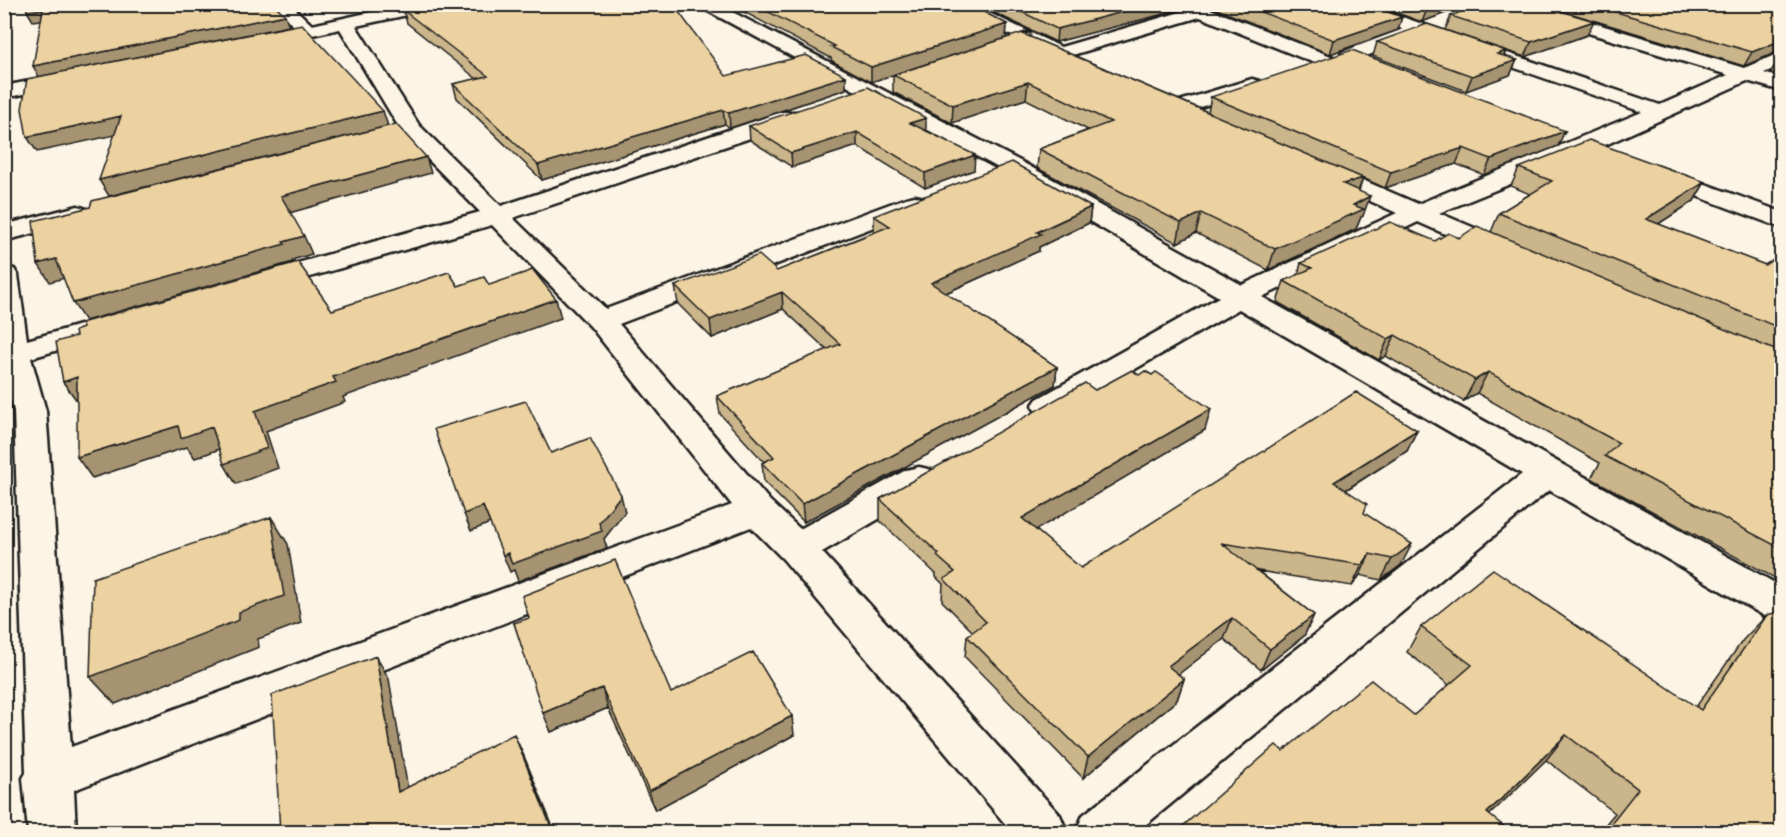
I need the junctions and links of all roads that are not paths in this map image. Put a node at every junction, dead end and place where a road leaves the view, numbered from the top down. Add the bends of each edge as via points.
1 (279, 4) edge
2 (435, 4) edge
3 (704, 4) edge
4 (955, 4) edge
5 (1181, 4) edge
6 (1346, 4) edge
7 (1510, 4) edge
8 (1200, 12) junction
9 (1452, 19) edge
10 (346, 24) junction
11 (1420, 29) junction
12 (309, 31) junction
13 (1029, 38) junction
14 (251, 43) edge
15 (995, 49) edge
16 (1060, 53) junction
17 (1782, 58) edge
18 (1339, 59) junction
19 (1092, 68) edge
20 (1382, 68) edge
21 (1296, 72) edge
22 (1747, 73) junction
23 (87, 75) edge
24 (1275, 78) edge
25 (905, 79) edge
26 (1782, 85) edge
27 (871, 90) junction
28 (5, 91) edge
29 (4, 111) edge
30 (1661, 112) junction
31 (1210, 123) edge
32 (1553, 133) edge
33 (1596, 150) junction
34 (1298, 160) edge
35 (1012, 166) junction
36 (1640, 166) edge
37 (979, 179) edge
38 (934, 196) edge
39 (97, 209) edge
40 (1419, 212) junction
41 (498, 215) junction
42 (1782, 221) edge
43 (4, 233) edge
44 (1529, 261) edge
45 (4, 275) edge
46 (244, 287) edge
47 (1239, 297) junction
48 (141, 317) edge
49 (601, 321) junction
50 (14, 353) junction
51 (17, 415) edge
52 (1022, 420) edge
53 (940, 467) edge
54 (1546, 474) junction
55 (757, 510) junction
56 (796, 549) junction
57 (1782, 607) edge
58 (47, 778) junction
59 (52, 832) edge
60 (1043, 832) edge
61 (1100, 832) edge

1 - 12 street
2 - 10 street
3 - 27 street
4 - 13 street
5 - 8 street
6 - 11 street
7 - 22 street
8 - 16 street
8 - 18 street
9 - 11 street
10 - 12 street
10 - 41 street via 399,132
11 - 18 street
11 - 30 street
12 - 14 street
13 - 15 street
13 - 16 street
16 - 19 street
17 - 22 street
18 - 20 street
18 - 21 street
22 - 26 street
22 - 30 street
23 - 28 street
24 - 31 street via 1166,103
25 - 27 street
27 - 35 street
27 - 41 street
28 - 29 street
30 - 33 street
32 - 33 street
33 - 40 street
34 - 40 street
35 - 37 street
35 - 47 street
36 - 42 street
38 - 49 street
39 - 43 street
40 - 44 street
40 - 47 street
41 - 46 street
41 - 49 street
45 - 50 street
47 - 52 street
47 - 54 street
48 - 50 street
49 - 55 street
50 - 51 street
51 - 58 street
53 - 56 street
54 - 57 street
54 - 61 street
55 - 56 street
55 - 58 street
56 - 60 street
58 - 59 street

